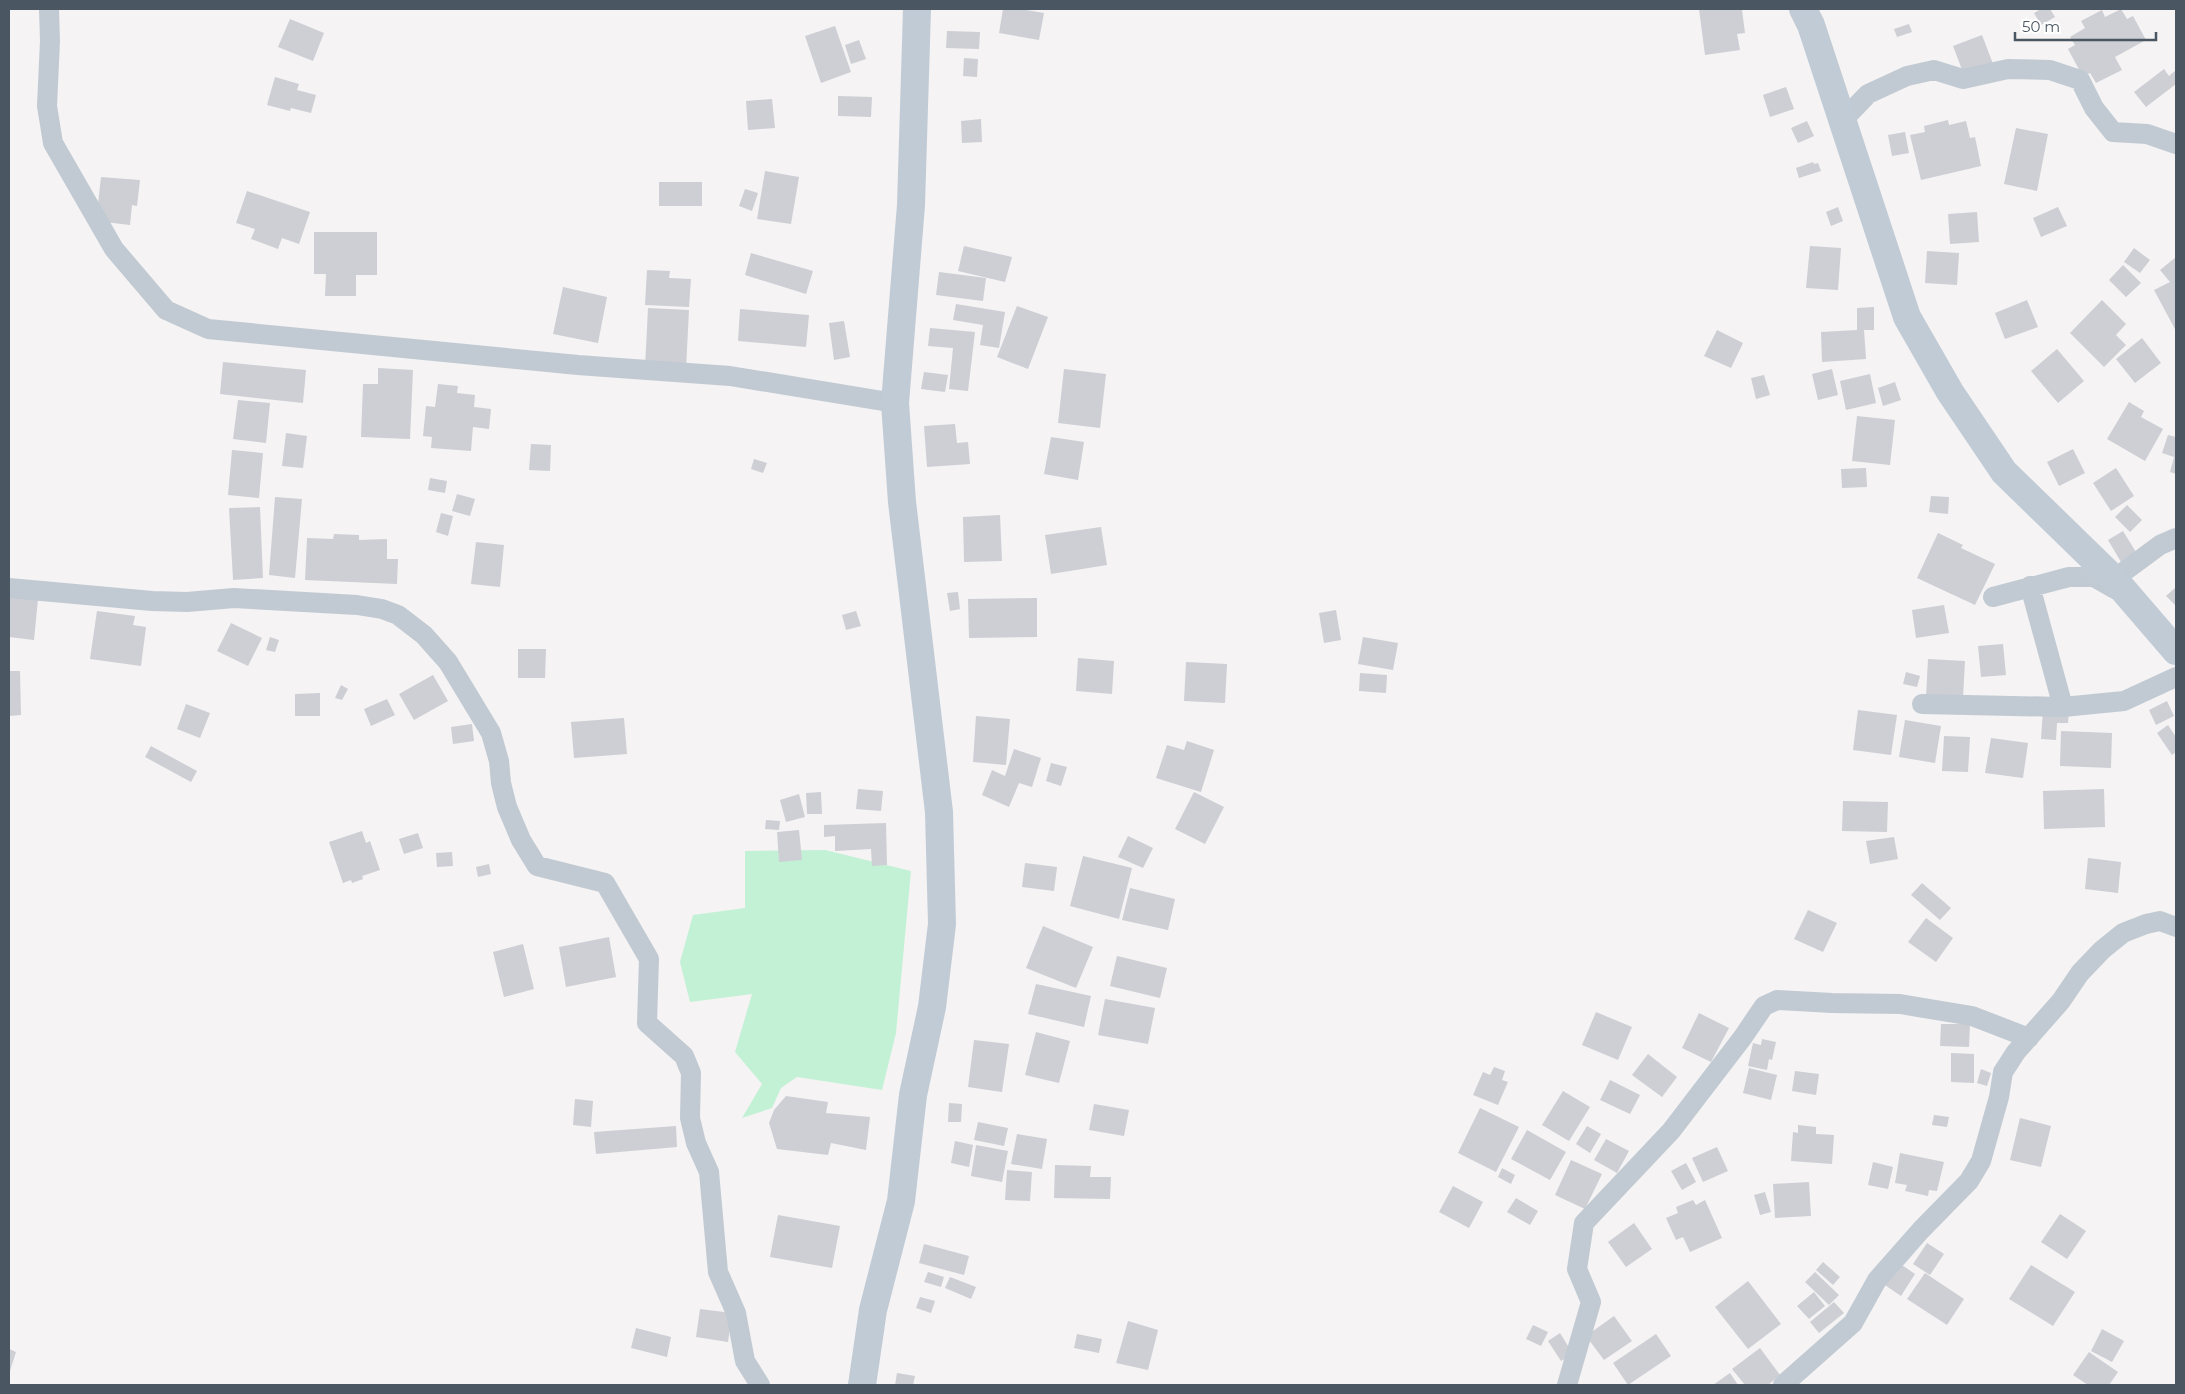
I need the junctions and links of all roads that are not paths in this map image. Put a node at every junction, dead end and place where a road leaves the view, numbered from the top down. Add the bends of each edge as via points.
1 (49, 9) edge
2 (917, 9) edge
3 (1803, 9) edge
4 (1843, 120) junction
5 (2176, 144) edge
6 (895, 403) junction
7 (2176, 538) edge
8 (2030, 586) junction
9 (9, 588) edge
10 (2121, 588) junction
11 (1993, 597) dead end
12 (2176, 651) edge
13 (2176, 677) edge
14 (1922, 704) dead end
15 (2063, 707) junction
16 (2176, 928) edge
17 (2028, 1038) junction
18 (760, 1385) edge
19 (862, 1385) edge
20 (1567, 1385) edge
21 (1783, 1385) edge

1 - 6 street via 47,106 53,143 114,249 166,310 208,329 578,365 730,376
2 - 6 main road via 911,205
3 - 4 main road
4 - 5 street via 1868,94 1907,76 1934,70 1963,79 2008,69 2050,70 2080,80 2094,108 2112,132 2147,134
4 - 10 main road via 1907,317 1950,392 2004,472
6 - 19 main road via 902,502 939,812 942,924 932,1007 913,1096 901,1201 873,1310
7 - 10 street via 2160,545
8 - 10 street via 2069,577 2094,577
8 - 11 street
8 - 15 street
9 - 18 street via 152,601 234,598 358,605 398,615 424,634 448,662 491,733 507,807 537,866 605,883 649,959 647,1023 684,1056 691,1073 690,1118 696,1143 709,1172 718,1272 736,1313 745,1361
10 - 12 main road
13 - 15 street via 2124,701
14 - 15 street
16 - 17 street via 2160,922 2123,933 2080,973 2061,1001
17 - 20 street via 1972,1016 1900,1004 1777,1000 1764,1006 1671,1131 1584,1223 1576,1269 1591,1302
17 - 21 street via 2003,1072 1981,1161 1969,1181 1877,1280 1852,1323

